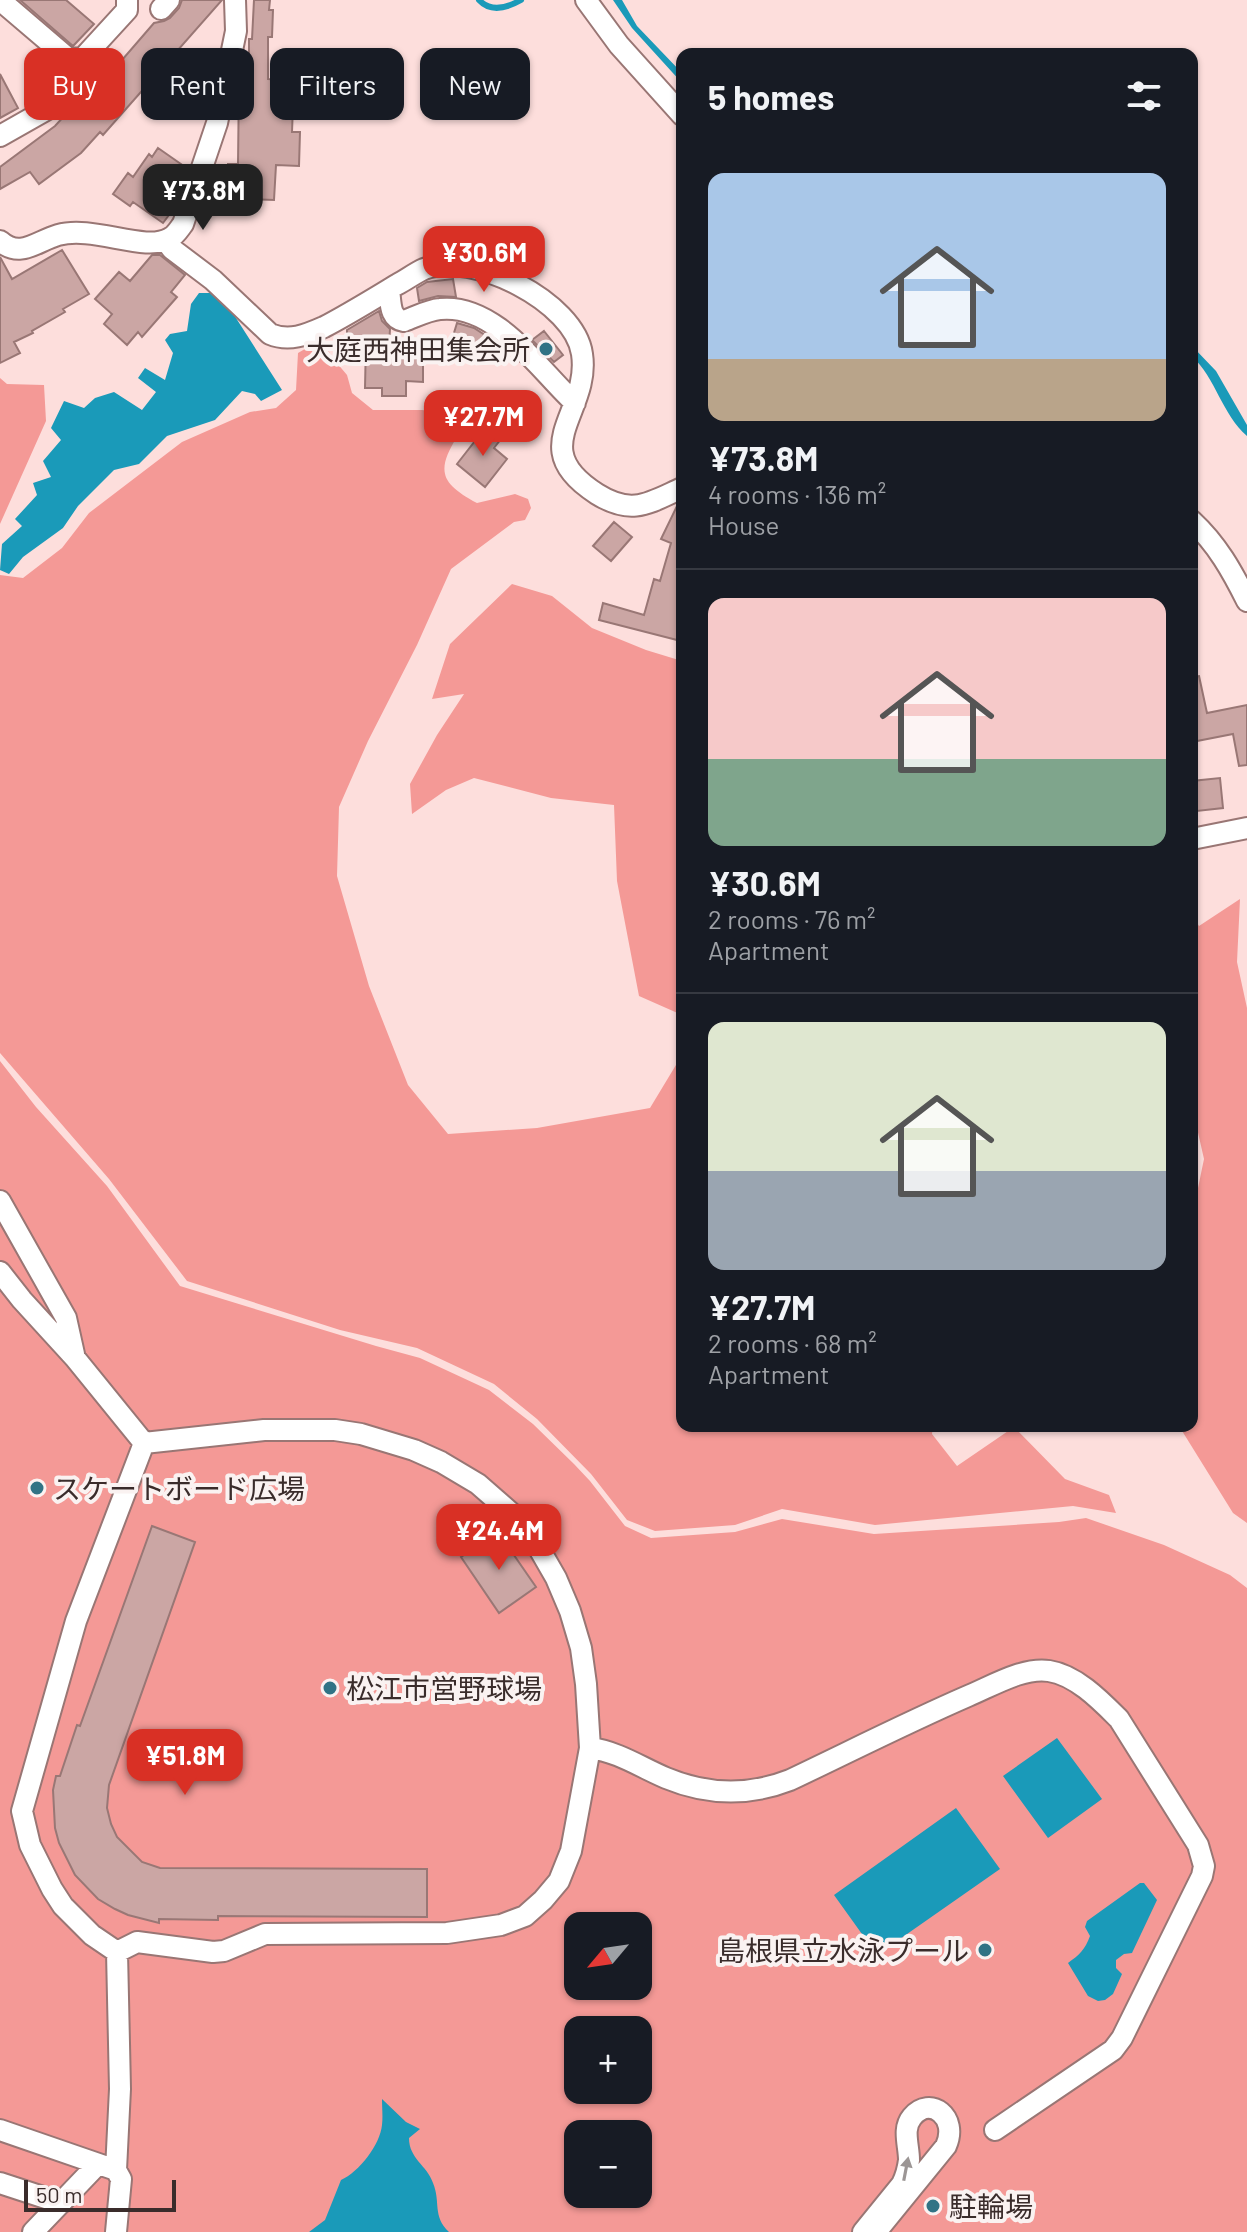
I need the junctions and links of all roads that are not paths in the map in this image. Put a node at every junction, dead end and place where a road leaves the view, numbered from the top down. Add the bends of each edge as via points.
1 (0, 0) edge
2 (127, 0) edge
3 (235, 0) edge
4 (586, 0) edge
5 (676, 108) edge
6 (28, 120) edge
7 (0, 136) edge
8 (0, 241) edge
9 (166, 241) junction
10 (389, 290) junction
11 (575, 403) junction
12 (676, 491) edge
13 (1198, 527) edge
14 (1247, 601) edge
15 (1247, 828) edge
16 (1198, 838) edge
17 (0, 1201) edge
18 (0, 1272) edge
19 (75, 1358) junction
20 (144, 1443) junction
21 (590, 1748) junction
22 (117, 1952) junction
23 (0, 2130) edge
24 (995, 2130) dead end
25 (107, 2167) junction
26 (0, 2183) edge
27 (61, 2203) junction
28 (33, 2232) edge
29 (116, 2232) edge
30 (863, 2232) edge
31 (876, 2232) edge

1 - 2 street via 69,59 83,58 127,10
3 - 9 street via 236,31 217,123 183,224
4 - 5 street
6 - 7 street
8 - 9 street via 24,249 56,236 92,232 152,244
9 - 10 street via 270,334 281,338 308,335
10 - 11 street via 397,320 439,309 489,322 522,347
10 - 11 street via 424,269 451,266 489,272 537,297 566,319 579,341 583,356
11 - 12 street via 562,454 580,483 634,507
13 - 14 street via 1228,563
15 - 16 street
17 - 19 street via 66,1318
18 - 19 street
19 - 20 street
20 - 21 street via 264,1430 335,1430 414,1450 478,1484 537,1545 570,1611 581,1648
20 - 22 street via 76,1621 22,1811 30,1845 58,1898 92,1935
21 - 22 street via 571,1851 559,1881 525,1916 447,1933 265,1934 224,1951 137,1942
21 - 24 street via 607,1750 685,1785 739,1793 790,1780 1027,1672 1060,1673 1109,1709 1198,1845 1202,1876 1113,2050
22 - 25 street via 120,2089
23 - 25 street
25 - 27 street
25 - 29 street via 121,2179
26 - 27 street
27 - 28 street
30 -> 31 street via 906,2175 911,2118 922,2110 939,2111 951,2131 946,2146

